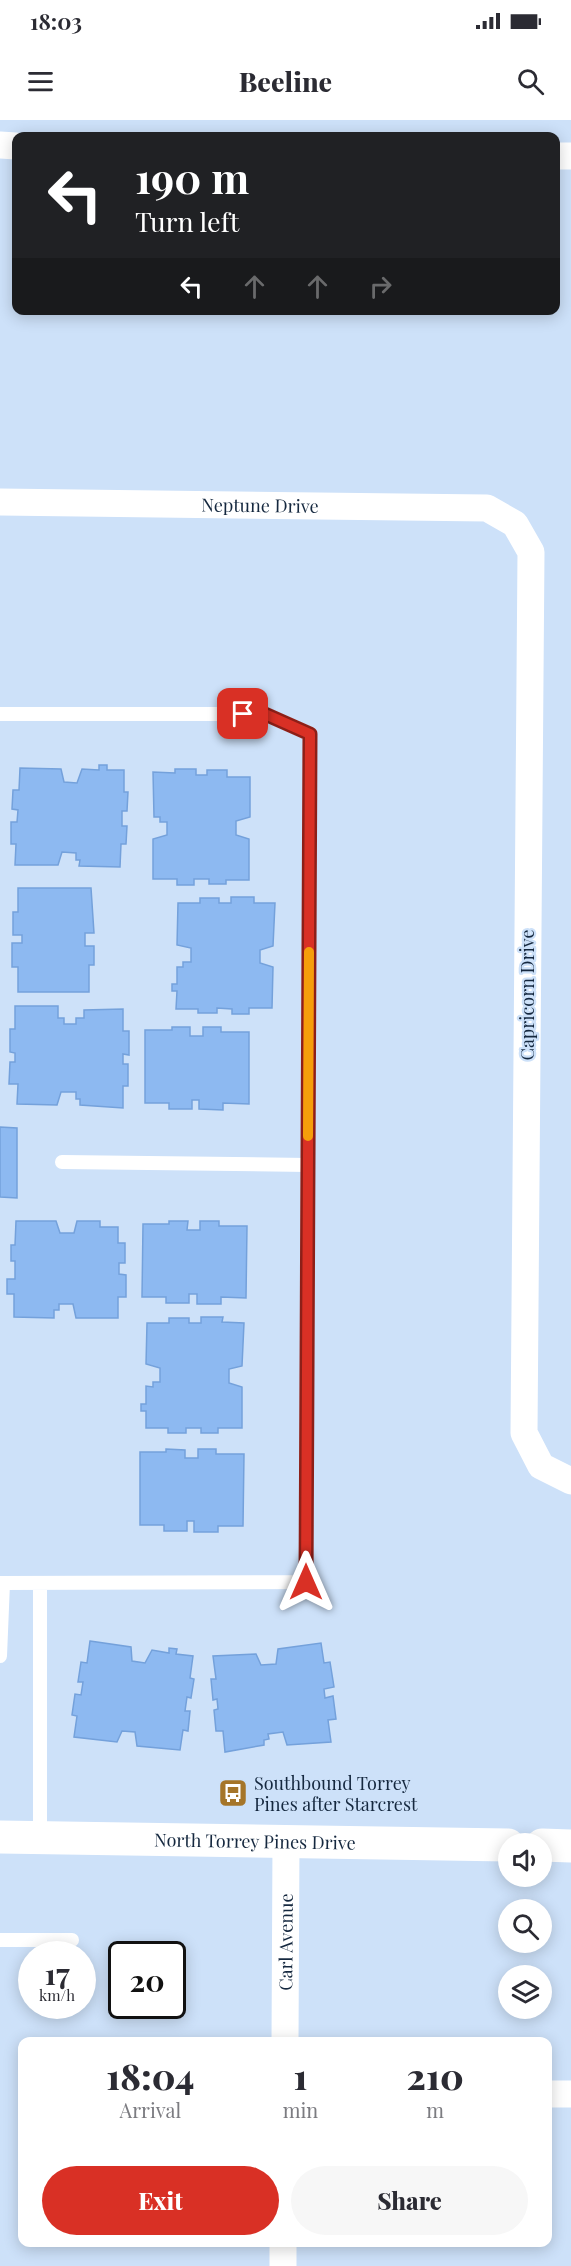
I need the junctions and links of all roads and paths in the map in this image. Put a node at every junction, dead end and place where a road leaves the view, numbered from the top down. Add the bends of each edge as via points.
1 (0, 501) edge
2 (515, 524) joint
3 (0, 714) edge
4 (62, 1162) dead end
5 (308, 1165) junction
6 (571, 1481) edge
7 (1, 1583) edge
8 (40, 1585) junction
9 (0, 1656) edge
10 (0, 1837) edge
11 (40, 1838) junction
12 (286, 1842) junction
13 (498, 1845) edge
14 (552, 1845) edge
15 (571, 1846) edge
16 (0, 1940) edge
17 (72, 1940) dead end
18 (285, 2037) edge
19 (552, 2094) edge
20 (571, 2094) edge
21 (283, 2247) edge
22 (283, 2266) edge

1 - 2 street, Neptune Drive via 487,508
2 - 6 street, Capricorn Drive via 531,552 524,1433 541,1466
3 - 5 lane via 265,714 310,734
4 - 5 lane
5 - 8 lane via 306,1582
7 - 8 lane
7 - 9 lane
8 - 11 lane
10 - 11 main road, North Torrey Pines Drive
11 - 12 main road, North Torrey Pines Drive
12 - 13 main road, North Torrey Pines Drive
12 - 18 street, Carl Avenue
14 - 15 main road
16 - 17 lane
19 - 20 street
21 - 22 street

